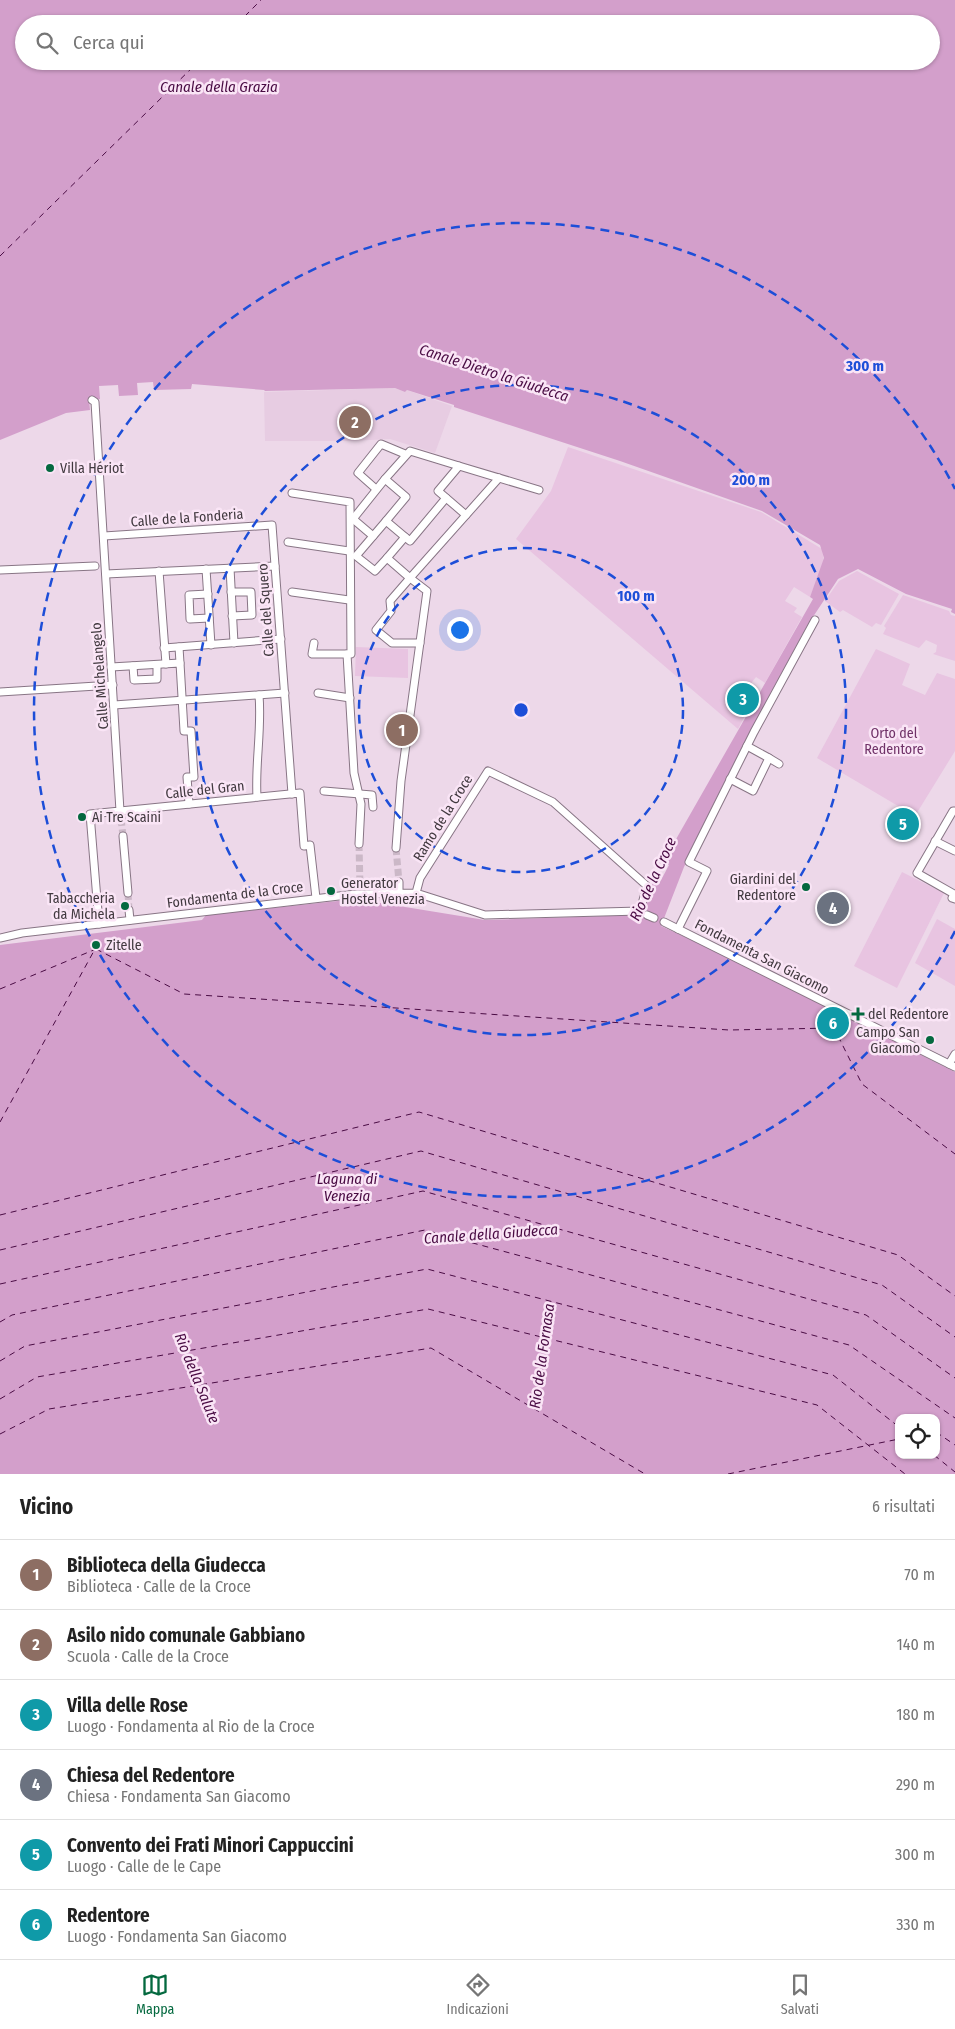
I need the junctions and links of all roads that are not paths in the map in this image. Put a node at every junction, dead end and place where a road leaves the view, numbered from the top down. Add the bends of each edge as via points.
1 (92, 400) dead end
2 (405, 454) junction
3 (459, 466) junction
4 (499, 478) junction
5 (385, 479) junction
6 (376, 489) junction
7 (539, 490) dead end
8 (292, 493) dead end
9 (446, 498) junction
10 (466, 515) junction
11 (386, 521) junction
12 (272, 525) joint
13 (104, 536) junction
14 (373, 536) junction
15 (404, 537) junction
16 (288, 542) dead end
17 (349, 552) junction
18 (387, 558) junction
19 (95, 566) dead end
20 (275, 566) junction
21 (230, 568) junction
22 (206, 569) junction
23 (0, 570) edge
24 (159, 571) junction
25 (106, 574) junction
26 (410, 578) junction
27 (231, 592) junction
28 (292, 592) dead end
29 (208, 594) junction
30 (349, 600) junction
31 (232, 616) junction
32 (209, 618) junction
33 (815, 620) dead end
34 (281, 639) junction
35 (234, 643) junction
36 (314, 643) dead end
37 (420, 643) junction
38 (211, 644) junction
39 (179, 647) junction
40 (164, 648) junction
41 (347, 654) junction
42 (180, 663) junction
43 (166, 664) junction
44 (156, 665) junction
45 (134, 666) junction
46 (112, 668) junction
47 (113, 686) junction
48 (0, 692) edge
49 (285, 693) junction
50 (318, 693) dead end
51 (259, 695) junction
52 (350, 698) junction
53 (182, 700) junction
54 (114, 705) junction
55 (747, 746) junction
56 (769, 758) junction
57 (779, 764) dead end
58 (730, 779) junction
59 (324, 791) dead end
60 (292, 794) junction
61 (359, 795) junction
62 (257, 797) junction
63 (189, 804) junction
64 (373, 807) dead end
65 (955, 812) edge
66 (121, 815) junction
67 (123, 836) tunnel mouth
68 (935, 841) junction
69 (359, 844) tunnel mouth
70 (396, 848) tunnel mouth
71 (955, 851) edge
72 (399, 882) tunnel mouth
73 (128, 892) tunnel mouth
74 (399, 893) junction
75 (416, 893) junction
76 (316, 898) junction
77 (955, 899) edge
78 (129, 910) tunnel mouth
79 (640, 911) joint
80 (130, 920) junction
81 (664, 922) dead end
82 (99, 924) junction
83 (678, 929) junction
84 (0, 938) edge
85 (955, 1054) edge
86 (952, 1066) edge

1 - 13 street, Calle Michelangelo via 95,402
2 - 3 street via 410,450
2 - 5 street
2 - 6 street via 382,444 358,473
3 - 4 street
3 - 9 street via 438,491
4 - 7 street
4 - 10 street
5 - 6 street
5 - 11 street via 406,497
6 - 14 street via 353,519
8 - 17 street via 350,502
9 - 10 street
9 - 15 street via 410,541
10 - 26 street
11 - 14 street
11 - 15 street
12 - 13 street, Calle de la Fonderia
12 - 20 street, Calle del Squero
13 - 25 street, Calle Michelangelo
14 - 18 street via 356,556 375,572
15 - 18 street
16 - 17 street
17 - 30 street
18 - 26 street
19 - 23 street
20 - 21 street
20 - 34 street, Calle del Squero
21 - 22 street
21 - 27 street
22 - 24 street
22 - 29 street
24 - 25 street
24 - 40 street
25 - 46 street, Calle Michelangelo
26 - 37 street via 427,591
26 - 37 street via 390,602 391,611 376,630 392,643
27 - 31 street
27 - 31 street via 251,592 252,615
28 - 30 street
29 - 32 street
29 - 32 street via 189,595 190,619
30 - 41 street via 350,654
31 - 35 street
32 - 38 street
33 - 55 street
34 - 35 street
34 - 49 street, Calle del Squero
35 - 38 street
36 - 41 street via 312,654
37 - 70 street via 401,781
38 - 39 street
39 - 40 street
39 - 42 street
40 - 43 street
41 - 52 street
42 - 43 street
42 - 53 street
43 - 44 street
44 - 45 street
44 - 45 street via 157,679 134,680
45 - 46 street
46 - 47 street, Calle Michelangelo
47 - 48 street
47 - 54 street, Calle Michelangelo
49 - 51 street
49 - 60 street, Calle del Squero
50 - 52 street
51 - 53 street
51 - 62 street
52 - 61 street via 354,773
53 - 54 street
53 - 63 street via 184,732 191,731 194,777 187,777
54 - 66 street, Calle Michelangelo
55 - 56 street
55 - 58 street
56 - 57 street
56 - 58 street via 753,791
58 - 83 street via 689,862 707,871
59 - 61 street
60 - 62 street, Calle del Gran
60 - 76 street via 300,793 304,846 310,845
61 - 64 street via 372,795
61 - 69 street
62 - 63 street, Calle del Gran
63 - 66 street, Calle del Gran
65 - 68 street
66 - 82 street via 90,814
67 - 73 street
68 - 71 street
68 - 77 street via 917,874 954,894 952,898
72 - 74 street
74 - 75 street, Fondamenta de la Croce
74 - 76 street, Fondamenta de la Croce via 360,891
75 - 79 street, Fondamenta de la Croce via 485,915
75 - 79 street, Ramo de la Croce via 420,878 488,771 553,802 647,886
76 - 80 street, Fondamenta de la Croce
78 - 80 street
80 - 82 street, Fondamenta de la Croce
81 - 83 street, Fondamenta San Giacomo
82 - 84 street, Fondamenta de la Croce
83 - 86 street, Fondamenta San Giacomo
85 - 86 street

